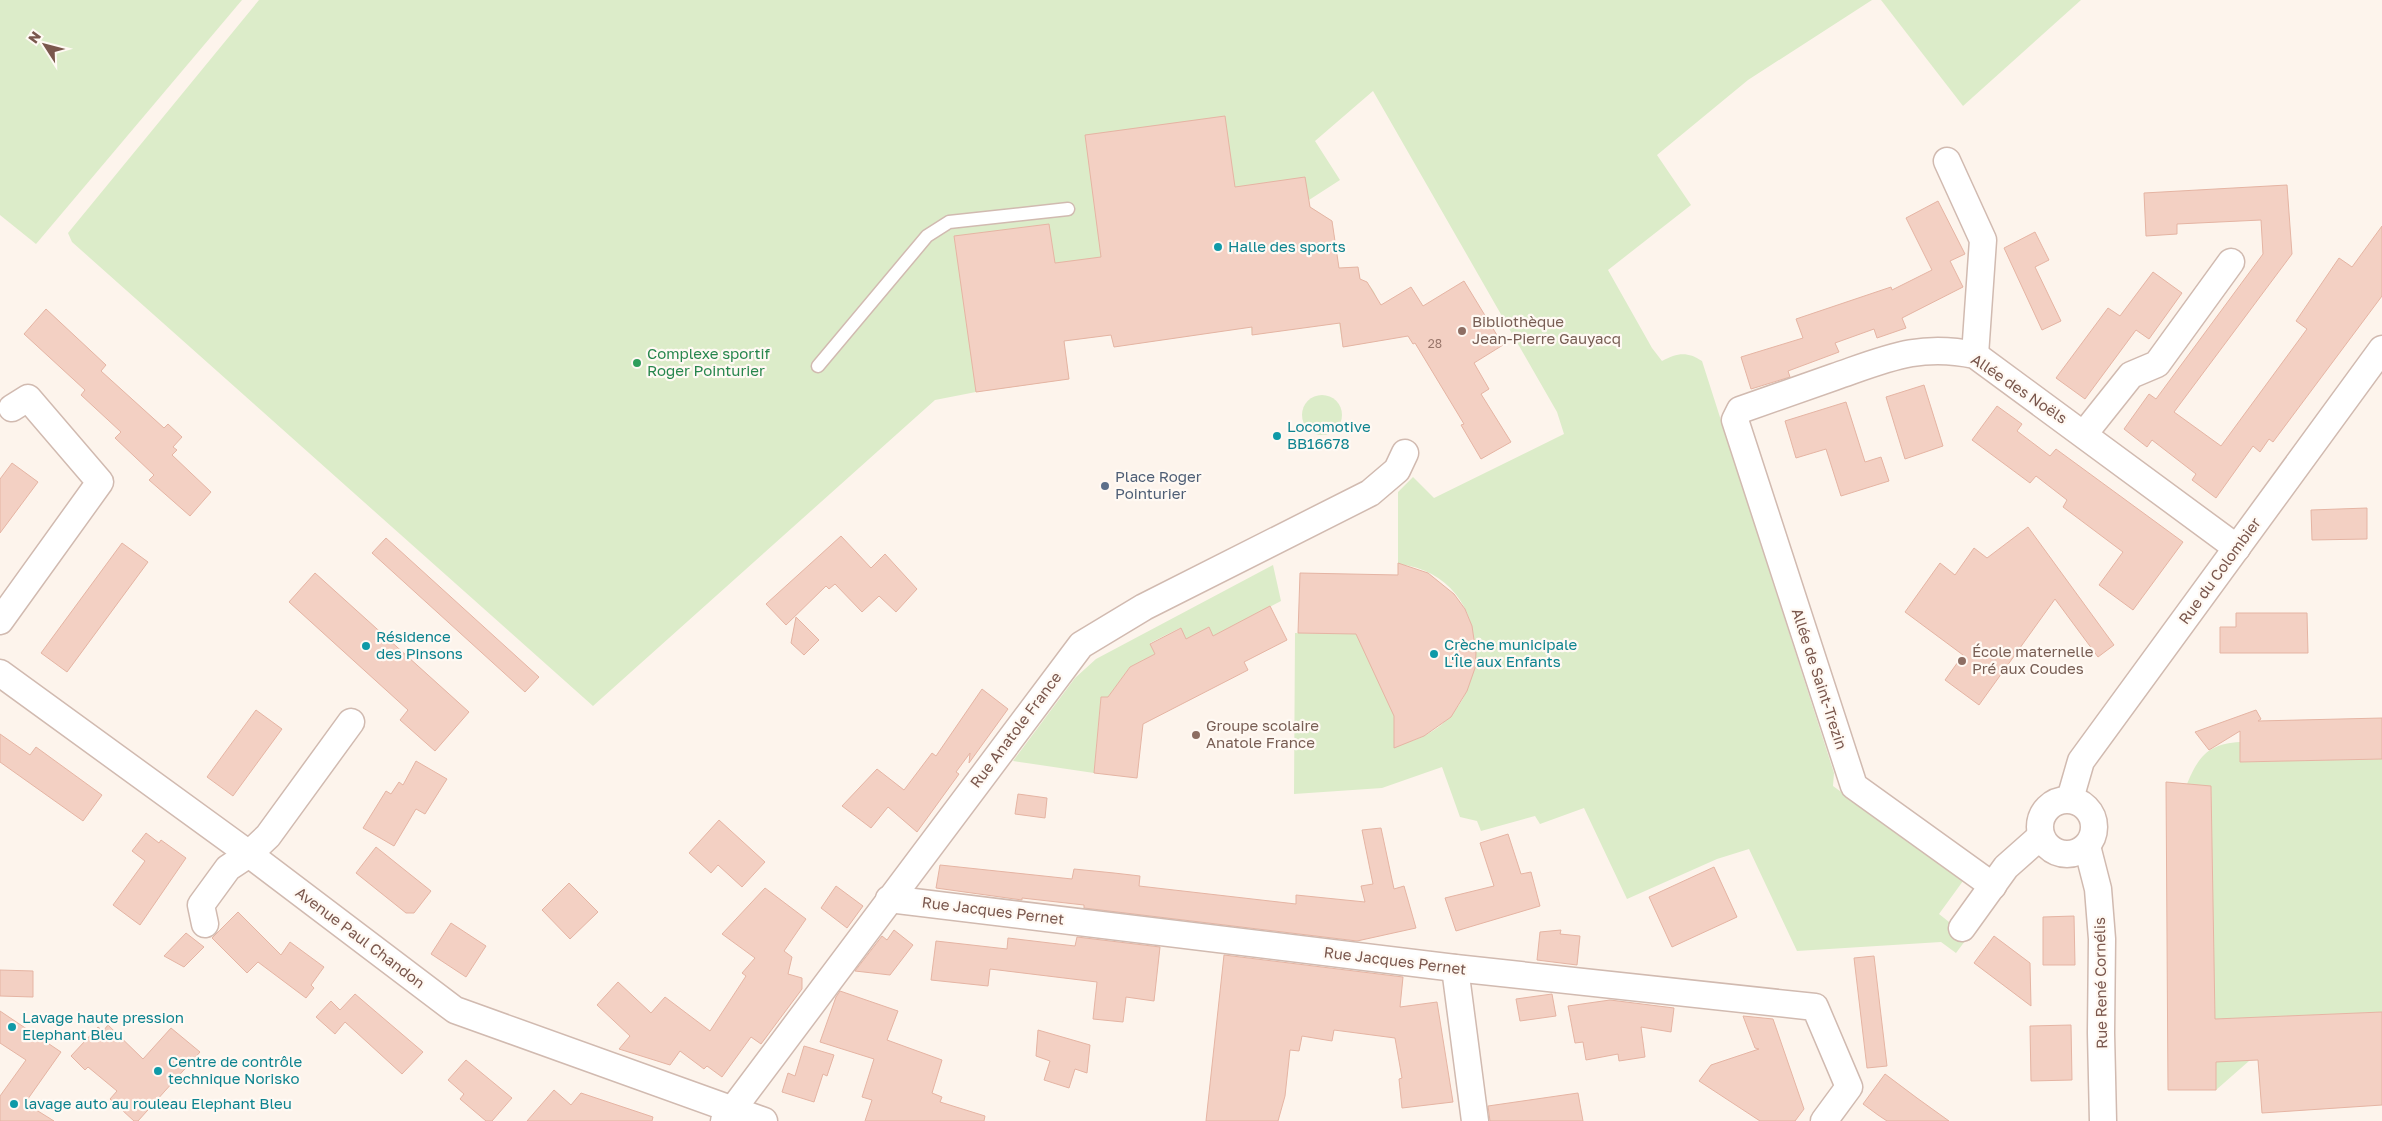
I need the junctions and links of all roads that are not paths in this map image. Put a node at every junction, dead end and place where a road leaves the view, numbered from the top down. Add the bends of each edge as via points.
1 (1947, 161) dead end
2 (1068, 209) dead end
3 (2232, 262) dead end
4 (2382, 349) edge
5 (1975, 355) junction
6 (818, 366) dead end
7 (12, 408) dead end
8 (1740, 410) joint
9 (2084, 434) junction
10 (1405, 453) dead end
11 (2237, 548) junction
12 (0, 622) edge
13 (0, 673) edge
14 (351, 722) dead end
15 (2070, 799) junction
16 (2041, 836) junction
17 (2087, 846) junction
18 (249, 854) junction
19 (1993, 886) junction
20 (889, 898) junction
21 (205, 924) dead end
22 (1962, 928) dead end
23 (1455, 968) junction
24 (728, 1116) edge
25 (764, 1121) edge
26 (1475, 1121) edge
27 (1824, 1121) edge
28 (2103, 1121) edge

1 - 5 street via 1983,240
2 - 6 lane via 949,222 927,236
3 - 9 street via 2157,364 2131,375
4 - 11 street, Rue du Colombier
5 - 8 street, Allée des Noëls via 1928,350 1900,354
5 - 9 street, Allée des Noëls
7 - 12 street via 28,398 100,482
8 - 19 street, Allée de Saint-Trezin via 1735,420 1854,786
9 - 11 street, Allée des Noëls
10 - 20 street, Rue Anatole France via 1396,470 1370,493 1144,607 1081,645
11 - 15 street, Rue du Colombier via 2081,761
13 - 18 street, Avenue Paul Chandon
14 - 18 street via 268,836
15 - 16 street via 2054,803 2043,814
15 - 17 street via 2082,803 2091,812 2095,824
16 - 17 street via 2056,852 2078,852
16 - 19 street via 2006,867
17 - 28 street, Rue René Cornélis via 2098,889 2102,939
18 - 21 street via 228,868 201,905
18 - 24 street, Avenue Paul Chandon via 455,1010
19 - 22 street
20 - 23 street, Rue Jacques Pernet
20 - 24 street, Rue Anatole France
23 - 26 street
23 - 27 street, Rue Jacques Pernet via 1815,1007 1848,1088
24 - 25 street, Avenue Paul Chandon

